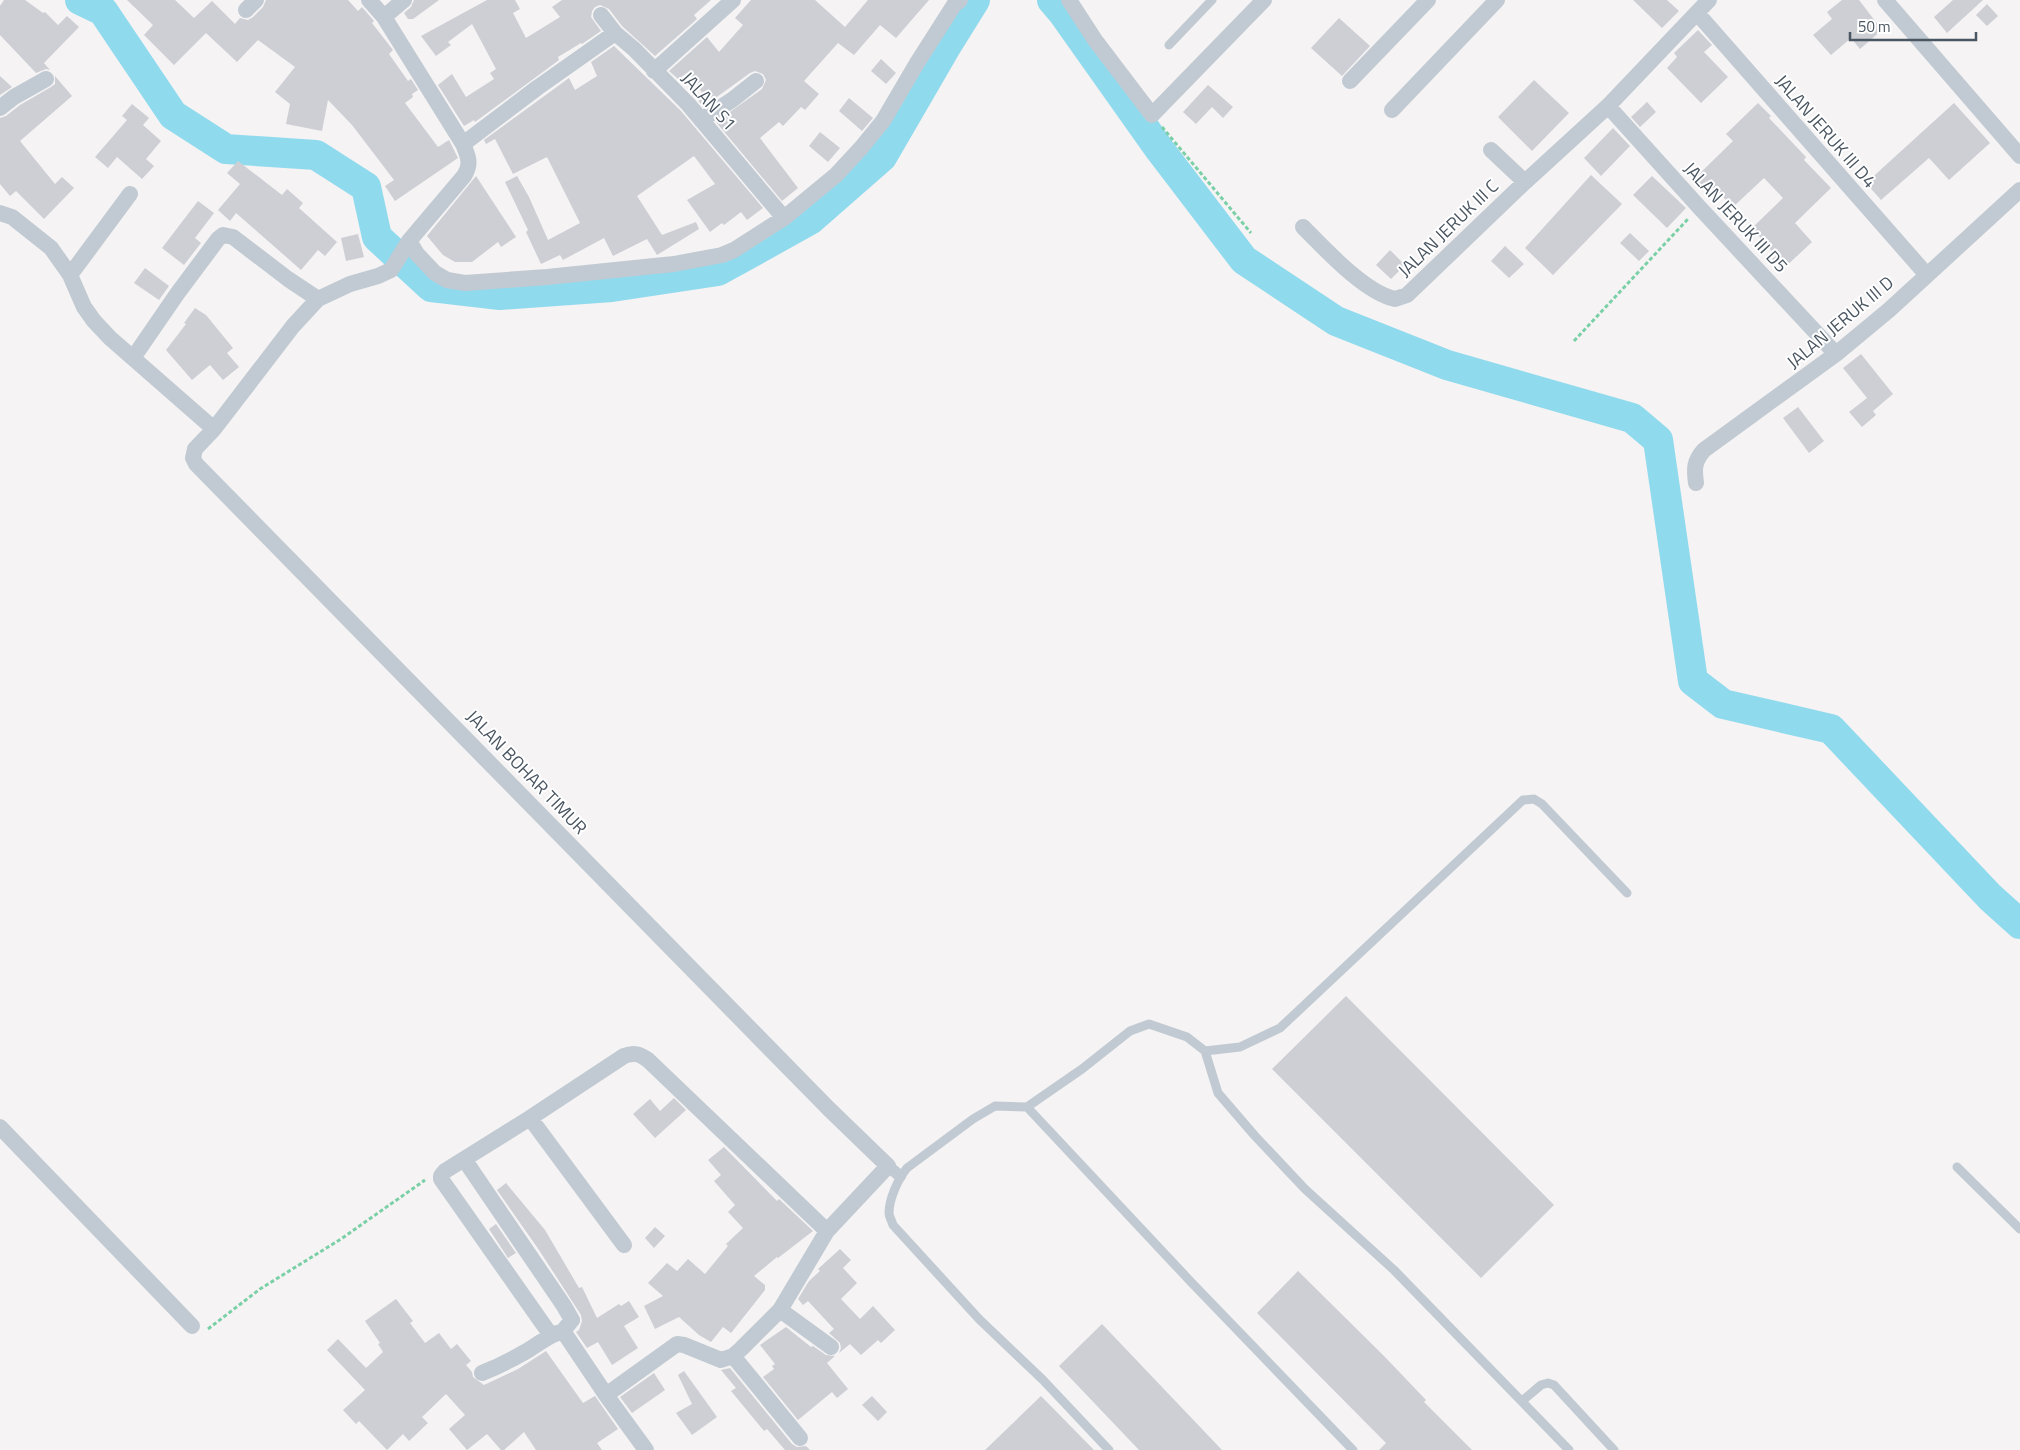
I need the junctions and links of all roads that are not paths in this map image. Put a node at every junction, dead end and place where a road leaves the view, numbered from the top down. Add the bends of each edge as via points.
1 (369, 0) edge
2 (404, 0) edge
3 (732, 0) edge
4 (960, 0) edge
5 (1069, 0) edge
6 (1212, 0) edge
7 (1428, 0) edge
8 (1497, 0) edge
9 (1709, 0) edge
10 (1884, 0) edge
11 (1259, 1) edge
12 (1697, 13) junction
13 (601, 15) dead end
14 (384, 17) junction
15 (615, 33) junction
16 (1169, 46) dead end
17 (654, 71) junction
18 (46, 79) dead end
19 (756, 81) dead end
20 (1350, 81) dead end
21 (1608, 106) junction
22 (0, 108) edge
23 (1392, 110) dead end
24 (702, 120) junction
25 (463, 144) junction
26 (1490, 150) dead end
27 (2020, 156) edge
28 (1525, 182) junction
29 (2020, 190) edge
30 (130, 194) dead end
31 (0, 212) edge
32 (784, 218) junction
33 (1303, 227) dead end
34 (407, 245) junction
35 (1926, 274) junction
36 (70, 275) junction
37 (318, 298) junction
38 (1836, 354) junction
39 (133, 358) junction
40 (214, 429) junction
41 (1696, 484) dead end
42 (1627, 894) dead end
43 (1205, 1051) junction
44 (1027, 1107) junction
45 (530, 1118) junction
46 (0, 1127) edge
47 (464, 1159) junction
48 (1957, 1168) dead end
49 (894, 1171) junction
50 (2020, 1229) edge
51 (827, 1231) junction
52 (624, 1245) dead end
53 (780, 1310) junction
54 (192, 1326) road end
55 (557, 1332) junction
56 (831, 1347) dead end
57 (733, 1356) junction
58 (482, 1373) dead end
59 (606, 1395) junction
60 (1522, 1401) junction
61 (800, 1438) dead end
62 (646, 1450) edge
63 (1108, 1450) edge
64 (1353, 1450) edge
65 (1570, 1450) edge
66 (1614, 1450) edge

1 - 14 street
2 - 14 street
3 - 17 street
4 - 32 street via 883,121 836,175
5 - 11 street via 1152,115
6 - 16 lane
7 - 20 street
8 - 23 street
9 - 12 street, JALAN JERUK III C
10 - 27 street
12 - 21 street, JALAN JERUK III C
12 - 35 street, JALAN JERUK III D4
13 - 15 street, JALAN S1
14 - 25 street
15 - 17 street, JALAN S1
15 - 25 street
17 - 24 street, JALAN S1
18 - 22 street
19 - 24 street
21 - 28 street, JALAN JERUK III C
21 - 38 street, JALAN JERUK III D5
24 - 32 street, JALAN S1
25 - 34 street via 469,160 466,172
26 - 28 street, JALAN JERUK III C
28 - 33 street, JALAN JERUK III C via 1412,291 1400,298 1390,298 1368,286
29 - 35 street, JALAN JERUK III D
30 - 36 street
31 - 36 street via 34,233
32 - 34 street via 734,250 708,258 465,283 447,280
34 - 37 street via 391,270
35 - 38 street, JALAN JERUK III D
36 - 39 street via 94,321
37 - 39 street via 233,237 223,235
37 - 40 street
38 - 41 street, JALAN JERUK III D via 1704,450 1694,466
39 - 40 street
40 - 49 street, JALAN BOHAR TIMUR via 193,451 196,464 829,1109
42 - 43 lane via 1542,804 1534,799 1523,800 1280,1028 1240,1047
43 - 44 lane via 1187,1037 1149,1024 1130,1031
43 - 60 lane via 1218,1093 1255,1136 1306,1189 1394,1270
44 - 49 lane via 995,1106 907,1168
44 - 64 lane
45 - 47 street
45 - 51 street via 624,1056 632,1053 642,1055
45 - 52 street
46 - 54 street
47 - 55 street via 572,1320
47 - 55 street via 442,1174 441,1179
48 - 50 lane
49 - 51 street
49 - 63 lane via 889,1215 897,1230
51 - 53 street
53 - 56 street
53 - 57 street
55 - 58 street via 510,1361
55 - 59 street
57 - 59 street via 717,1360 677,1344
57 - 61 street
59 - 62 street
60 - 65 lane
60 - 66 lane via 1541,1385 1548,1383 1554,1386

